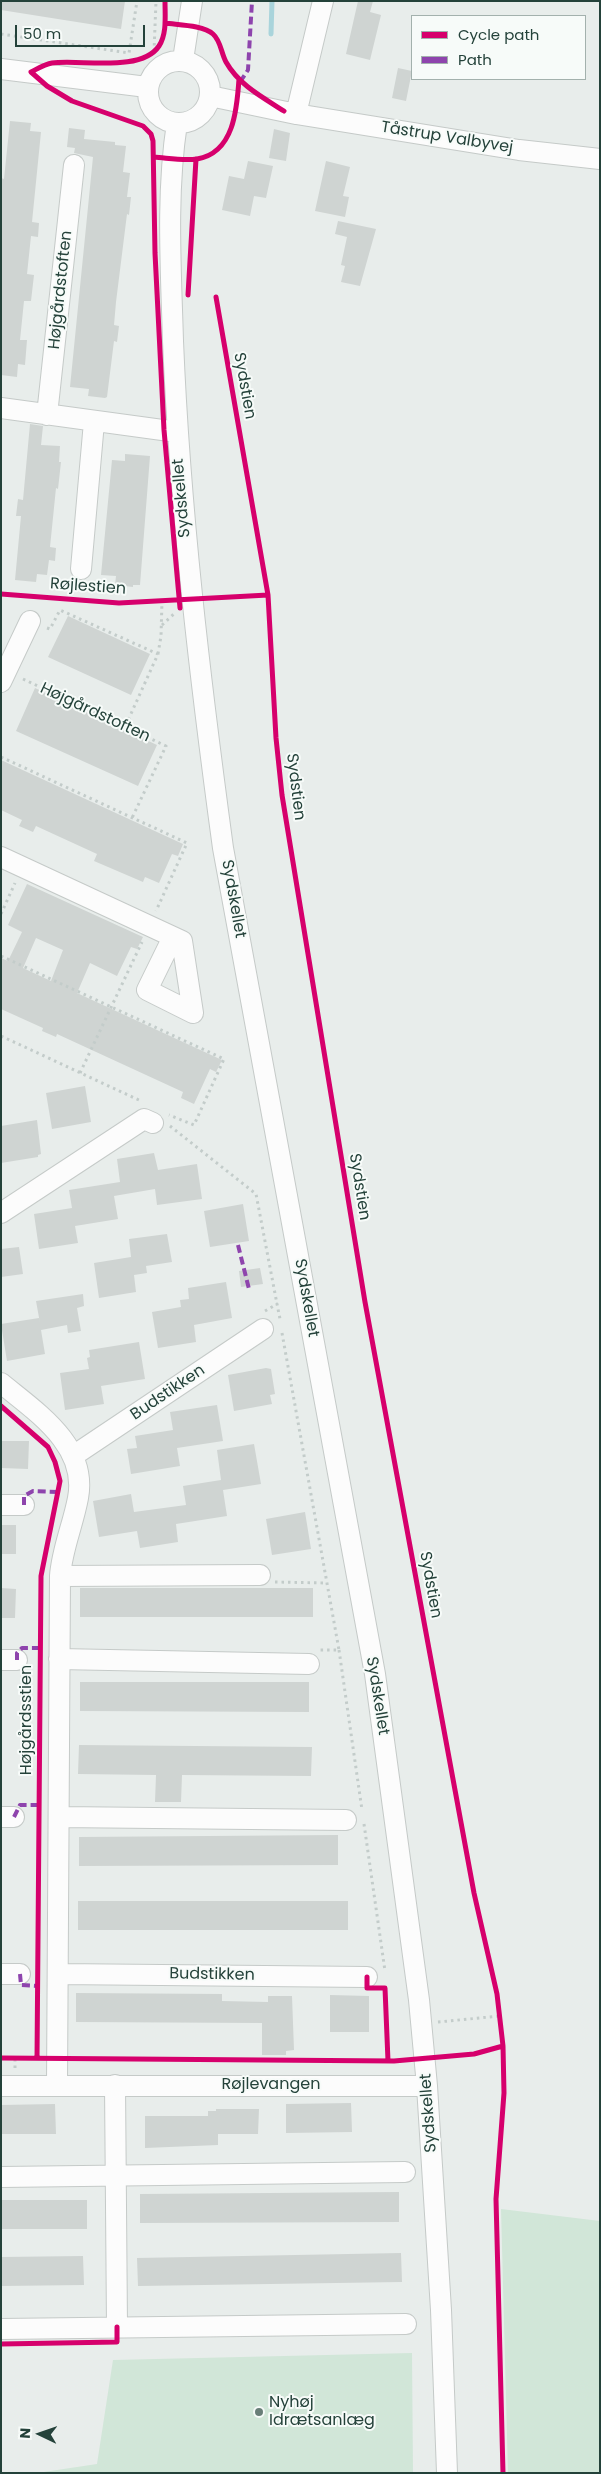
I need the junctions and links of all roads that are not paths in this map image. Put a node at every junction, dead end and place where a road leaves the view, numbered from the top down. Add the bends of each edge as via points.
1 (192, 1) edge
2 (323, 1) edge
3 (183, 60) junction
4 (1, 69) edge
5 (148, 88) junction
6 (210, 96) junction
7 (296, 114) junction
8 (177, 123) junction
9 (600, 159) edge
10 (74, 165) dead end
11 (1, 408) edge
12 (47, 415) junction
13 (94, 422) junction
14 (177, 432) junction
15 (81, 569) dead end
16 (30, 621) road end
17 (4, 676) edge
18 (1, 857) edge
19 (173, 937) dead end
20 (156, 1116) road end
21 (1, 1213) edge
22 (263, 1329) road end
23 (1, 1383) edge
24 (73, 1456) junction
25 (1, 1505) edge
26 (24, 1505) dead end
27 (260, 1575) road end
28 (60, 1576) junction
29 (59, 1659) junction
30 (307, 1664) road end
31 (58, 1817) junction
32 (346, 1820) dead end
33 (58, 1974) junction
34 (367, 1977) dead end
35 (57, 2085) junction
36 (115, 2085) junction
37 (1, 2086) edge
38 (427, 2086) junction
39 (405, 2172) dead end
40 (115, 2175) junction
41 (1, 2176) edge
42 (406, 2324) dead end
43 (117, 2328) junction
44 (1, 2329) edge
45 (447, 2473) edge

1 - 3 street
2 - 7 street
3 - 5 street via 164,64 156,70
3 - 6 street via 200,69 206,77
4 - 5 street
5 - 8 street via 148,100 153,111 162,119
6 - 7 street, Tåstrup Valbyvej
6 - 8 street via 202,113 195,119
7 - 9 street, Tåstrup Valbyvej via 519,150
8 - 14 street, Sydskellet via 171,203
10 - 12 street, Højgårdstoften
11 - 12 street
12 - 13 street
13 - 14 street
13 - 15 street
14 - 38 street, Sydskellet via 204,711 224,848 375,1674 419,2000
16 - 17 street
18 - 19 street
20 - 21 street
22 - 24 street, Budstikken
23 - 24 street via 48,1422 64,1439
24 - 28 street via 79,1488
25 - 26 street
27 - 28 street
28 - 29 street
29 - 30 street
29 - 31 street
31 - 32 street
31 - 33 street
33 - 34 street, Budstikken
33 - 35 street
35 - 36 street, Røjlevangen
35 - 37 street, Røjlevangen
36 - 38 street, Røjlevangen
36 - 40 street
38 - 45 street, Sydskellet
39 - 40 street
40 - 41 street
40 - 43 street
42 - 43 street
43 - 44 street

